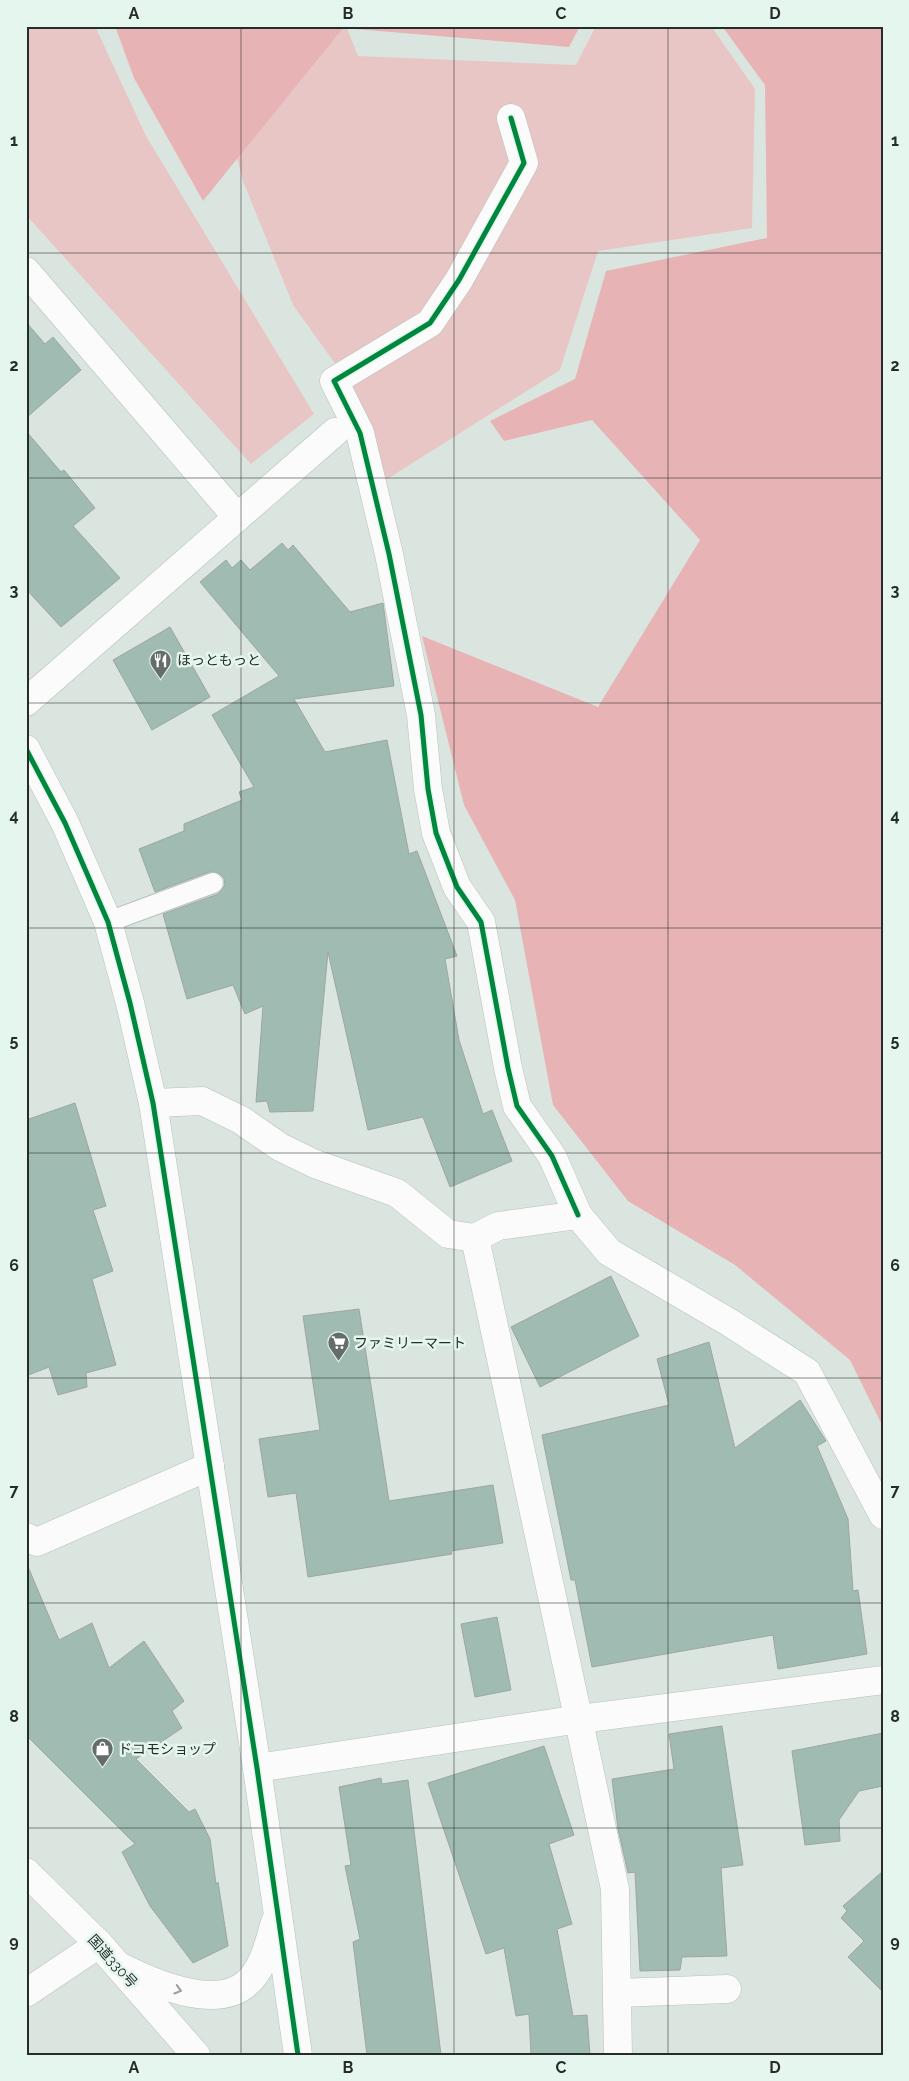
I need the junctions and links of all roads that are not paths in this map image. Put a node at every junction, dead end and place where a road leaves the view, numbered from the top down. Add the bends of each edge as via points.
1 (512, 118) dead end
2 (26, 270) edge
3 (335, 432) dead end
4 (237, 517) junction
5 (26, 702) edge
6 (26, 749) edge
7 (213, 883) dead end
8 (108, 922) junction
9 (153, 1102) junction
10 (578, 1215) junction
11 (475, 1238) junction
12 (210, 1466) junction
13 (883, 1515) edge
14 (26, 1538) edge
15 (883, 1680) edge
16 (580, 1719) junction
17 (257, 1768) junction
18 (26, 1872) edge
19 (278, 1913) junction
20 (99, 1944) junction
21 (117, 1965) junction
22 (726, 1990) dead end
23 (26, 1993) edge
24 (617, 1993) junction
25 (196, 2055) edge
26 (298, 2055) edge
27 (618, 2055) edge

1 - 10 main road via 524,164 459,280 430,323 334,382 360,433 389,554 421,716 436,833 458,886 481,922 517,1106 552,1156
2 - 4 main road
3 - 4 main road
4 - 5 main road
6 - 8 main road via 65,823
7 - 8 lane
8 - 9 main road
9 - 11 main road via 202,1101 315,1164 397,1194 448,1234
9 - 12 main road
10 - 11 main road via 498,1226
10 - 13 main road via 609,1252 807,1372
11 - 16 main road
12 - 14 main road via 37,1542
12 - 17 main road
15 - 16 main road
16 - 17 main road
16 - 24 main road via 615,1889
17 - 19 main road
18 - 20 main road, 国道330号
21 -> 19 main road via 147,1981 193,1994 227,1993 246,1984 264,1958
19 - 26 main road
20 - 21 main road, 国道330号
20 - 23 main road
21 - 25 main road, 国道330号
22 - 24 main road
24 - 27 main road

